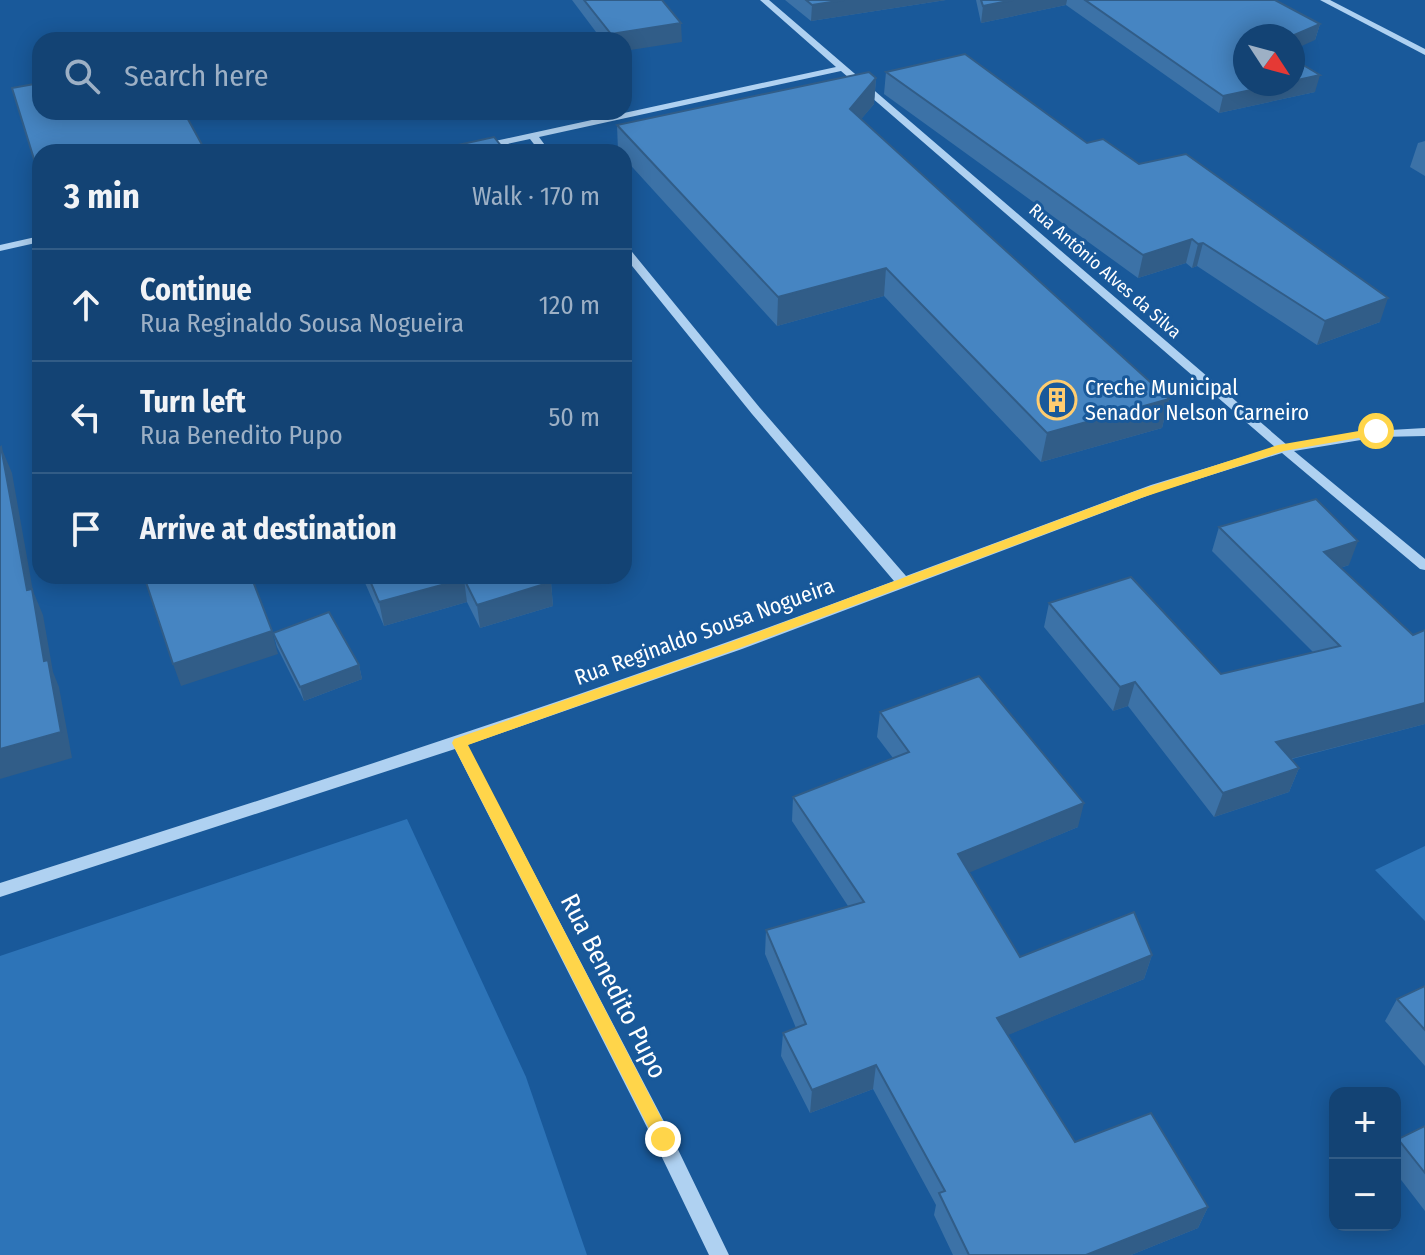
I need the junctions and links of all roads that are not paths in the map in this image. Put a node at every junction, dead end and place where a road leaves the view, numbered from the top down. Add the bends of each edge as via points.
1 (764, 0) edge
2 (1324, 0) edge
3 (1425, 52) edge
4 (843, 68) junction
5 (632, 114) edge
6 (606, 120) edge
7 (533, 136) junction
8 (496, 144) edge
9 (539, 144) edge
10 (32, 241) edge
11 (0, 248) edge
12 (632, 259) edge
13 (1425, 432) edge
14 (1282, 447) junction
15 (1425, 566) edge
16 (903, 582) junction
17 (459, 743) junction
18 (0, 890) edge
19 (719, 1255) edge

1 - 4 street, Rua Antônio Alves da Silva
2 - 3 street
4 - 5 street
4 - 14 street, Rua Antônio Alves da Silva
6 - 7 street
7 - 8 street
7 - 9 street
10 - 11 street
12 - 16 street
13 - 14 street, Rua Reginaldo Sousa Nogueira via 1376,431
14 - 15 street, Rua Antônio Alves da Silva
14 - 16 street, Rua Reginaldo Sousa Nogueira
16 - 17 street, Rua Reginaldo Sousa Nogueira
17 - 18 street, Rua Reginaldo Sousa Nogueira
17 - 19 street, Rua Benedito Pupo

